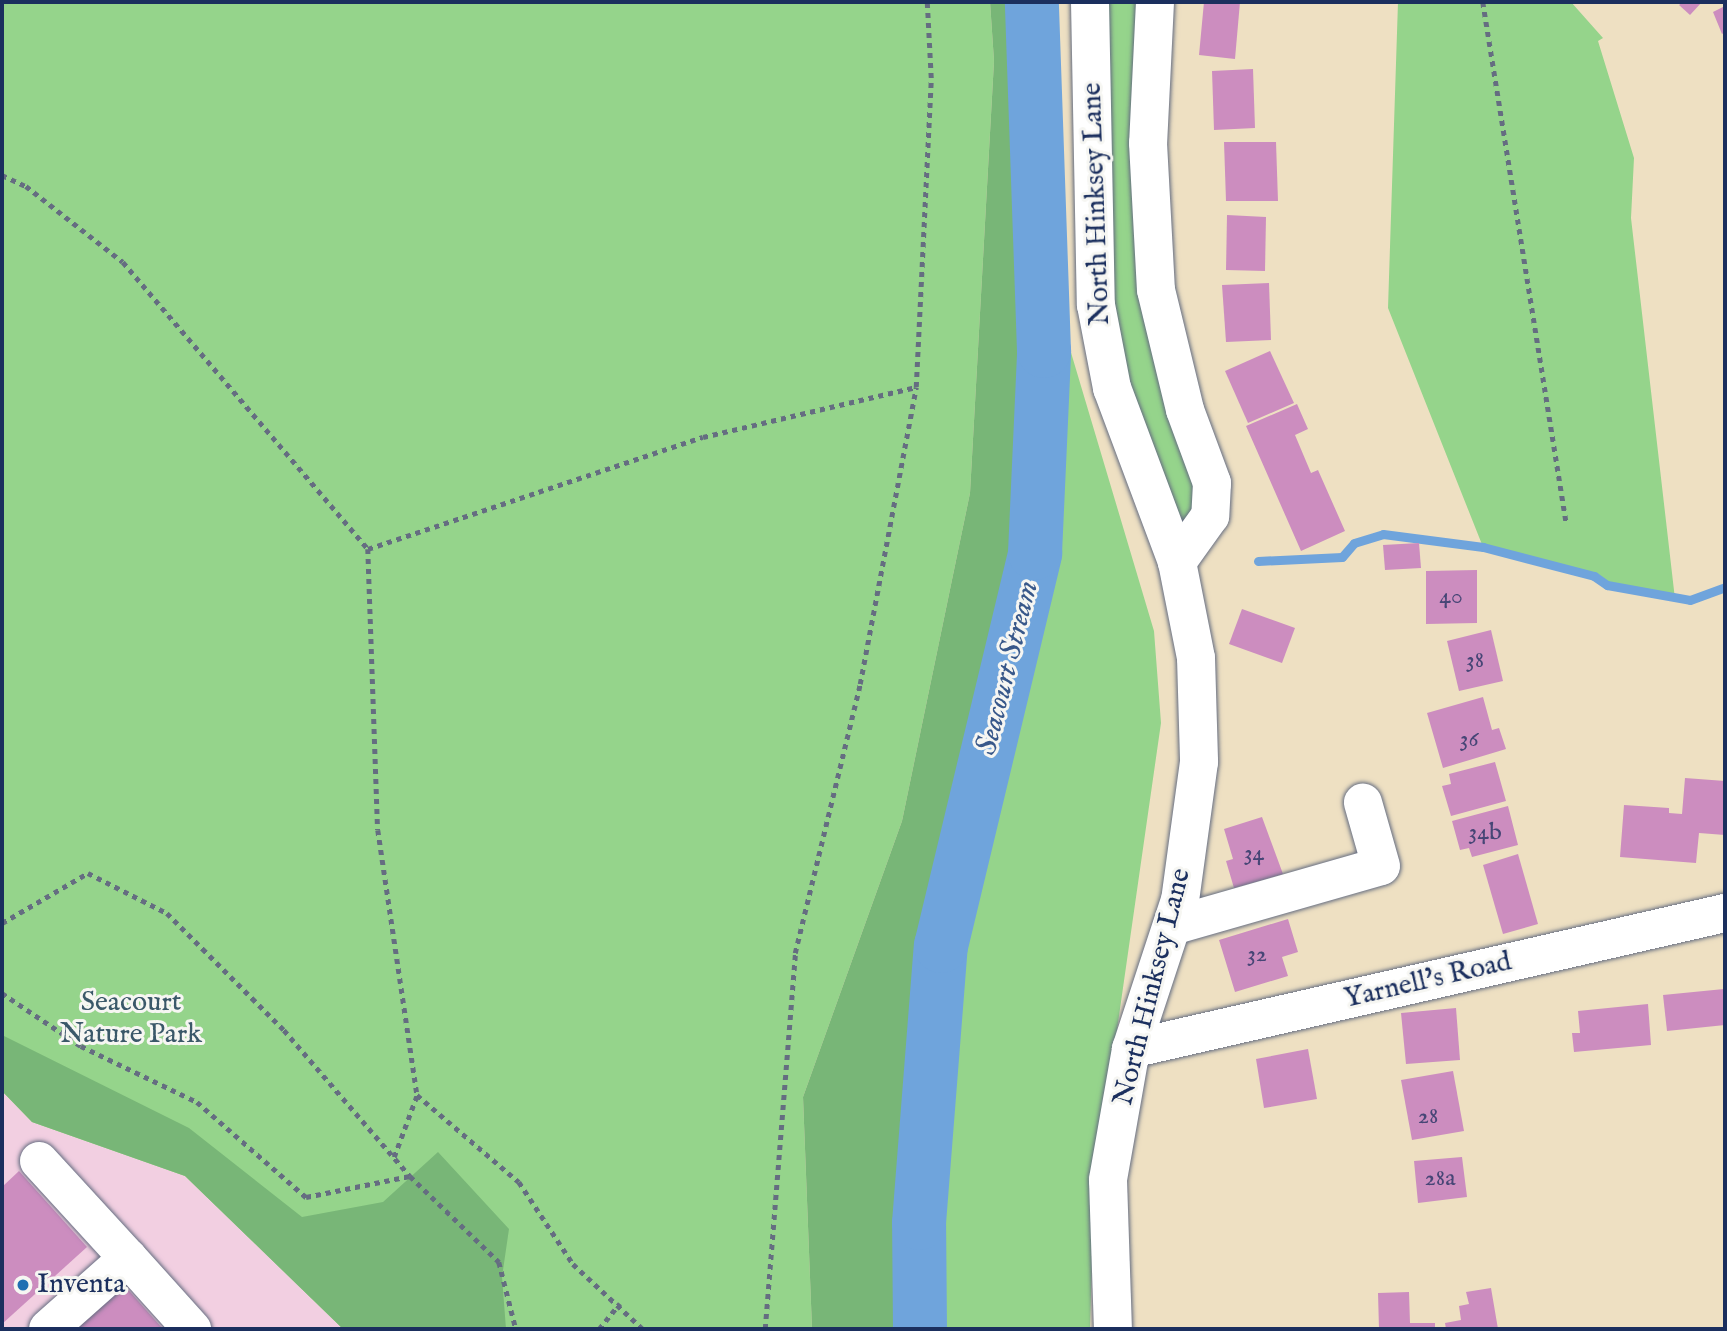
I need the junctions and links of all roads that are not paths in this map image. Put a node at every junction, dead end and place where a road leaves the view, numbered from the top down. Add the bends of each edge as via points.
1 (1090, 2) edge
2 (1154, 2) edge
3 (1177, 562) junction
4 (1363, 803) dead end
5 (1725, 913) edge
6 (1171, 926) junction
7 (1131, 1049) junction
8 (39, 1161) dead end
9 (128, 1258) junction
10 (48, 1329) edge
11 (192, 1329) edge
12 (1113, 1329) edge

1 - 3 street, North Hinksey Lane via 1096,305 1112,388
2 - 3 street, North Hinksey Lane via 1148,142 1156,290 1185,410 1212,483 1210,516
3 - 6 street, North Hinksey Lane via 1196,658 1199,762 1180,900
4 - 6 street via 1381,866
5 - 7 street, Yarnell's Road
6 - 7 street, North Hinksey Lane
7 - 12 street, North Hinksey Lane via 1108,1180
8 - 9 street
9 - 10 street
9 - 11 street

